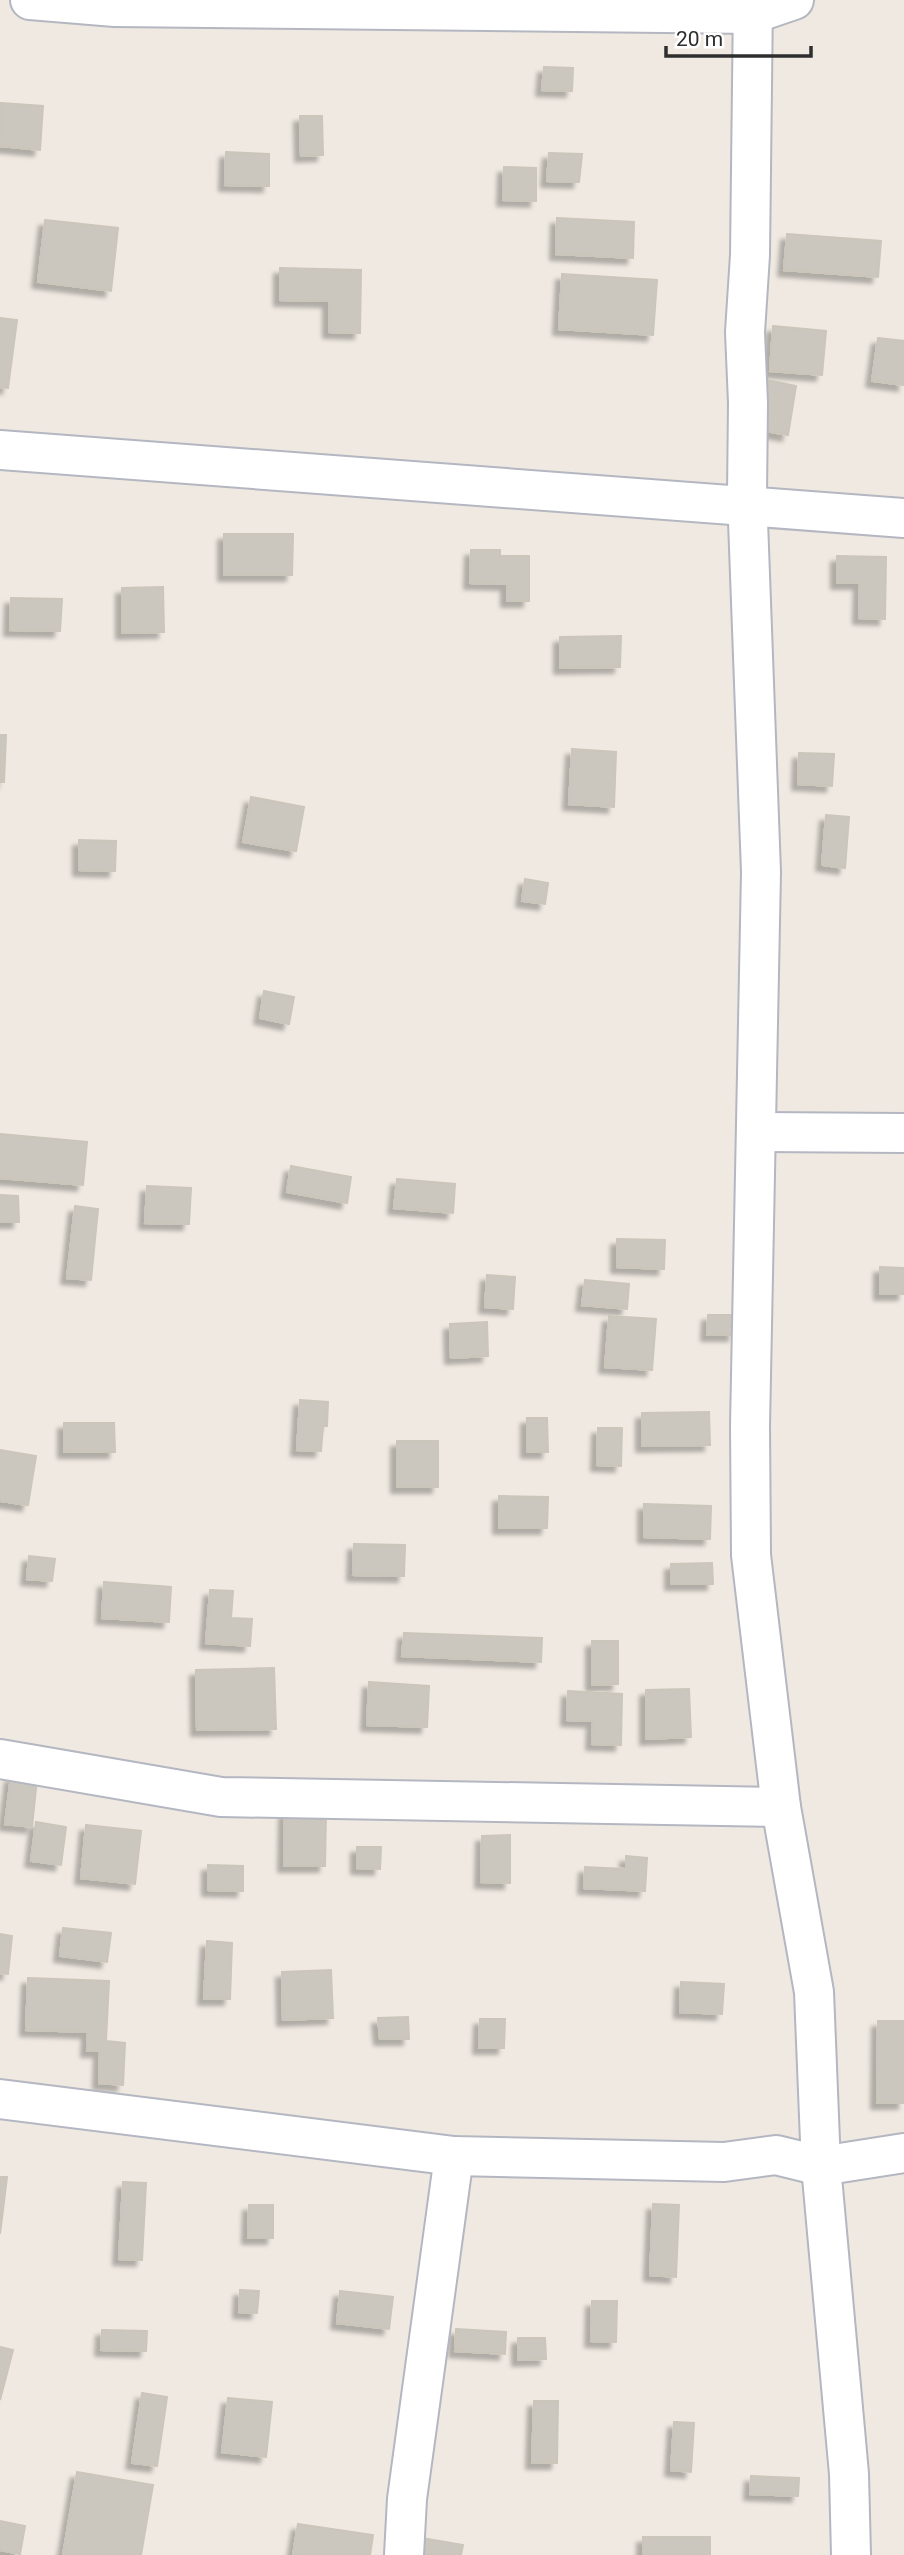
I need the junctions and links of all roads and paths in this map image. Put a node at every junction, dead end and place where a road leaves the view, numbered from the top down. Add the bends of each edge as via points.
1 (30, 0) edge
2 (794, 0) edge
3 (753, 7) edge
4 (0, 450) edge
5 (748, 506) junction
6 (904, 517) edge
7 (756, 1132) junction
8 (904, 1133) edge
9 (0, 1759) edge
10 (780, 1807) junction
11 (0, 2099) edge
12 (904, 2153) edge
13 (454, 2156) junction
14 (821, 2166) junction
15 (404, 2555) edge
16 (851, 2555) edge

1 - 3 street via 115,7
2 - 3 street
3 - 5 street via 745,331
4 - 5 street
5 - 6 street
5 - 7 street via 761,872
7 - 8 street
7 - 10 street via 751,1555
9 - 10 street via 221,1797
10 - 14 street via 814,1992
11 - 13 street
12 - 14 street
13 - 14 street via 724,2162 776,2155
13 - 15 street via 407,2499
14 - 16 street via 849,2474

